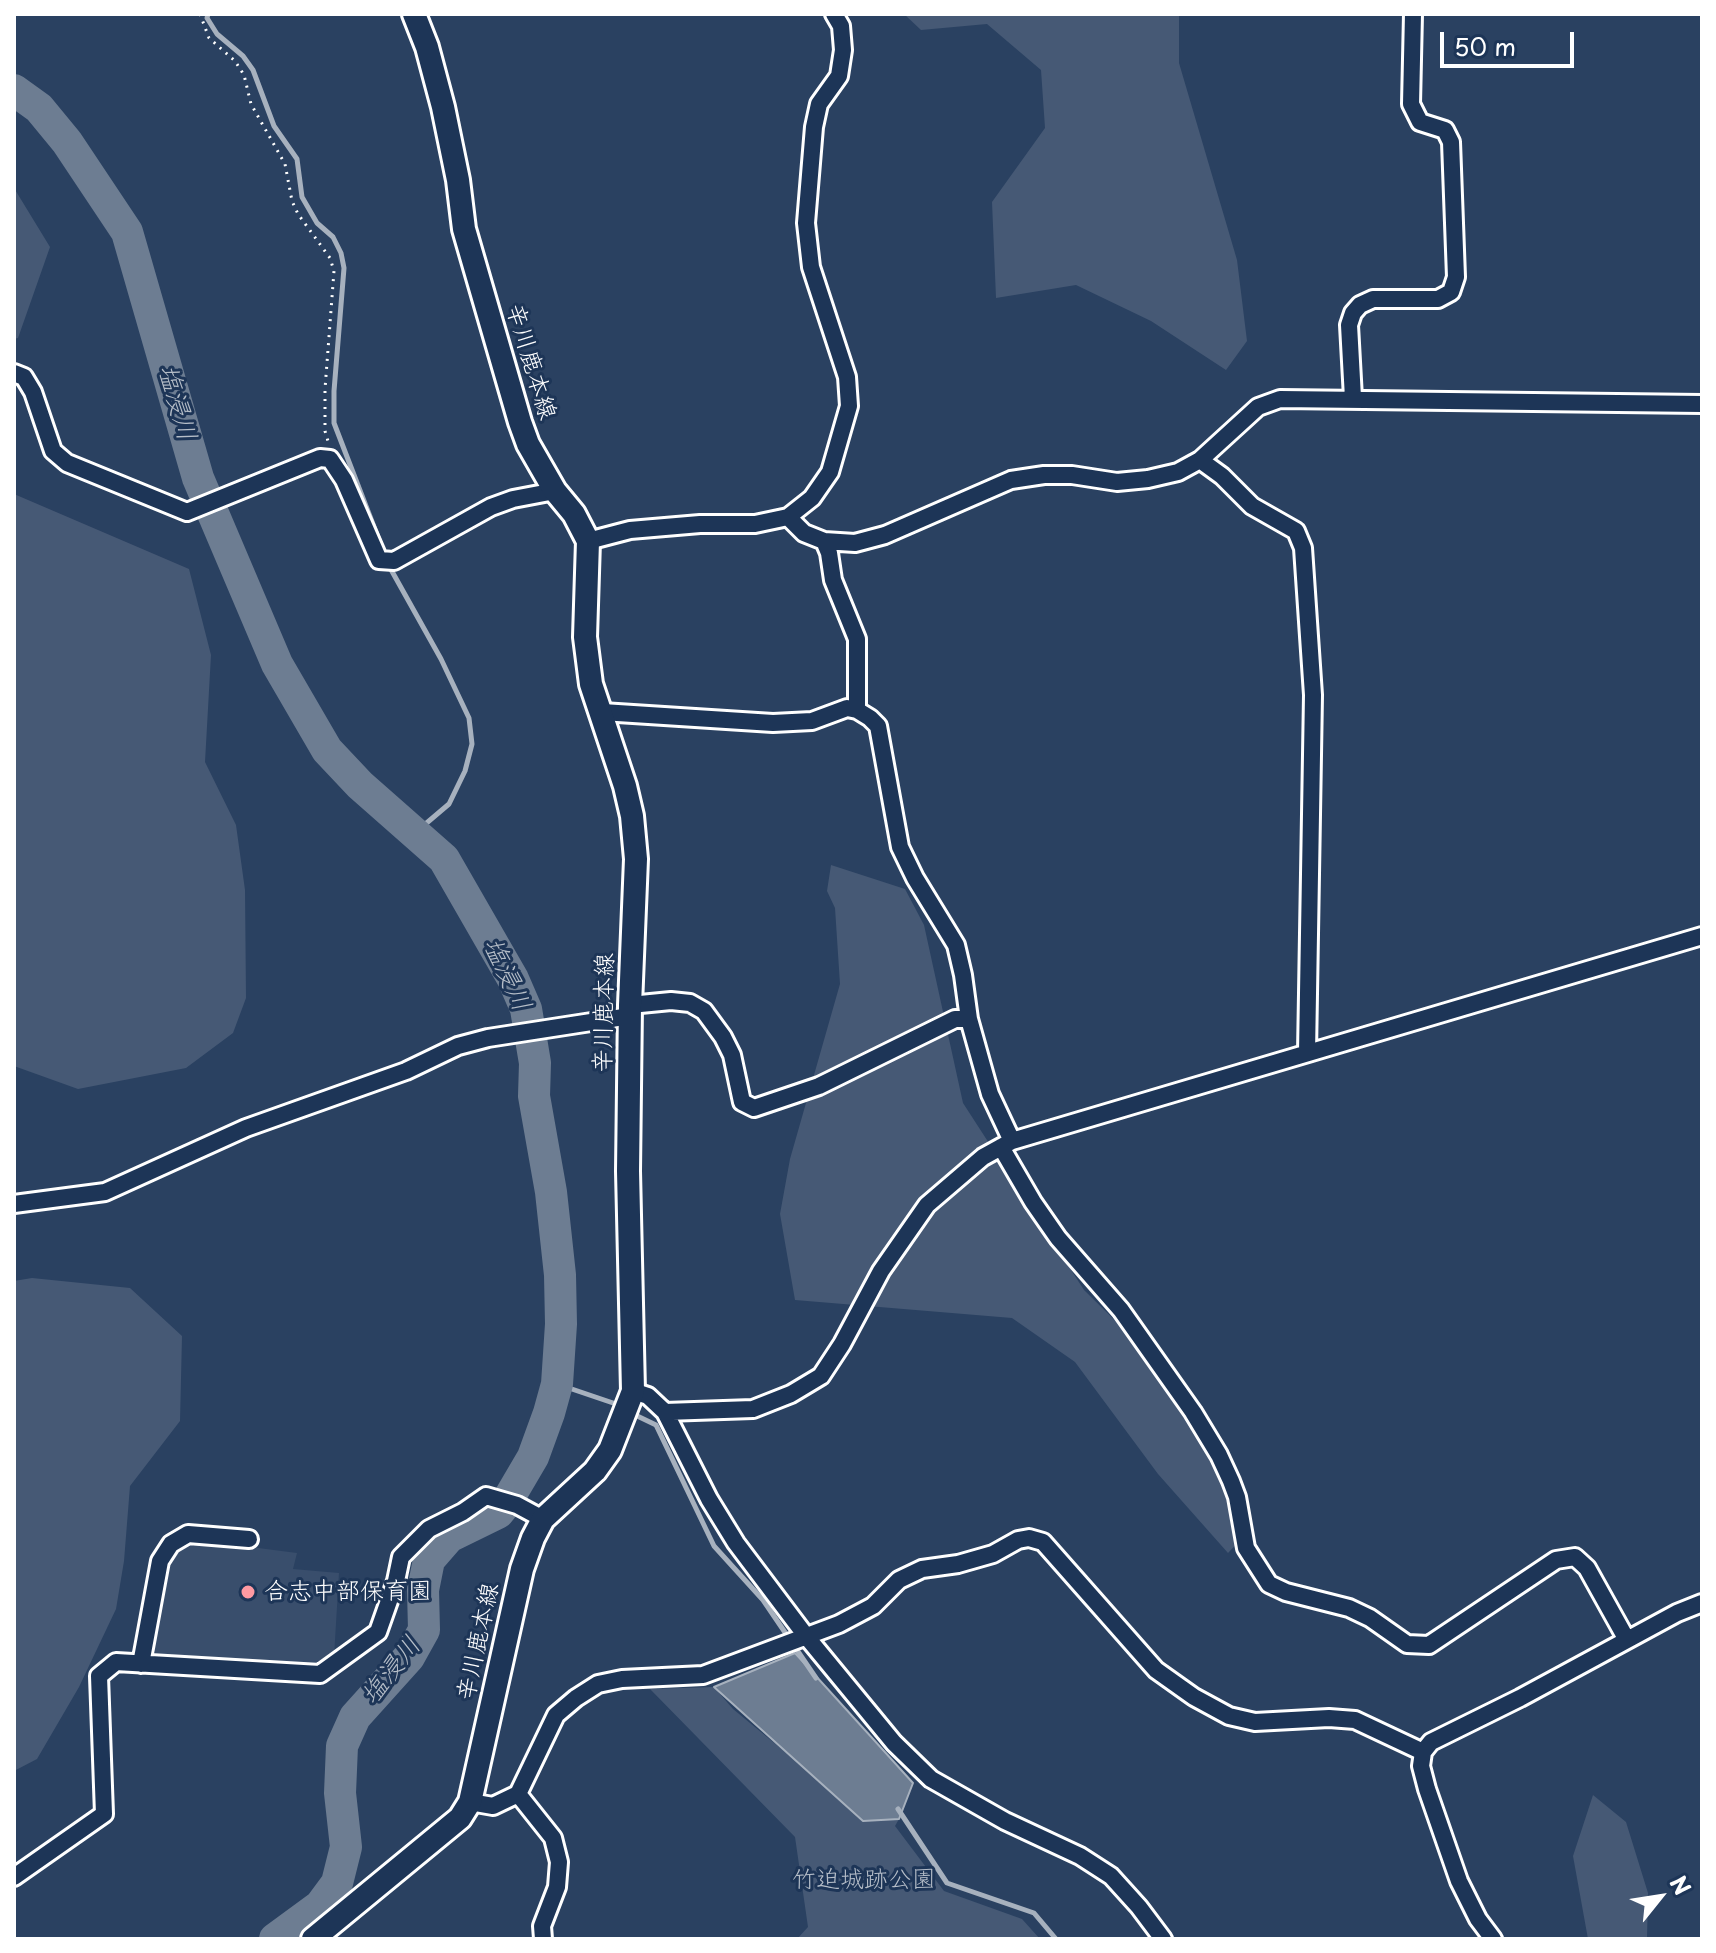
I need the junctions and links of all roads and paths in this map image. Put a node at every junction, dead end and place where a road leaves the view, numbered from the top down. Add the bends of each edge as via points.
1 (200, 14) edge
2 (414, 14) edge
3 (834, 14) edge
4 (1413, 14) edge
5 (14, 373) edge
6 (1353, 398) junction
7 (1702, 404) edge
8 (330, 459) junction
9 (1200, 460) junction
10 (555, 491) junction
11 (788, 517) junction
12 (588, 541) junction
13 (824, 541) junction
14 (857, 710) junction
15 (602, 712) junction
16 (1702, 936) edge
17 (630, 1010) junction
18 (969, 1019) junction
19 (1307, 1053) junction
20 (1007, 1144) junction
21 (14, 1204) edge
22 (632, 1395) junction
23 (665, 1412) junction
24 (543, 1519) junction
25 (249, 1539) dead end
26 (1702, 1603) edge
27 (806, 1636) junction
28 (1627, 1640) junction
29 (141, 1664) junction
30 (1423, 1752) junction
31 (518, 1794) junction
32 (470, 1802) junction
33 (14, 1877) edge
34 (313, 1939) edge
35 (543, 1939) edge
36 (1163, 1939) edge
37 (1493, 1939) edge

1 - 8 path via 209,38 244,75 251,104 285,164 292,201 334,271 325,421
2 - 10 main road, 辛川鹿本線 via 443,107 476,275 528,444
3 - 11 street via 843,50 839,76 819,104 814,127 806,223 811,267 847,377 849,406 830,472 812,498
4 - 6 street via 1411,104 1420,122 1445,130 1451,142 1456,277 1451,292 1438,299 1373,299 1353,313
5 - 8 street via 24,377 33,392 53,451 67,463 187,512 320,458
6 - 7 street
6 - 9 street via 1280,399 1258,407
8 - 10 street via 379,560 394,561 491,507
9 - 13 street via 1148,479 1117,482 1044,475 1011,480 885,535 855,543
9 - 19 street via 1252,506 1296,531 1303,548 1313,695
10 - 12 main road, 辛川鹿本線
11 - 12 street via 755,524 630,530
11 - 13 street via 804,533
12 - 15 main road, 辛川鹿本線 via 585,637 591,684
13 - 14 street via 857,639
14 - 15 street via 773,723
14 - 18 street via 878,726 900,847 956,945
15 - 17 main road, 辛川鹿本線 via 625,786 636,859
16 - 19 street
17 - 18 street via 671,1001 704,1011 732,1055 742,1102 754,1108 819,1086 955,1019
17 - 21 street via 458,1046 406,1071 284,1113 105,1192
17 - 22 main road, 辛川鹿本線
18 - 20 street
19 - 20 street
20 - 23 street via 961,1174 927,1205 881,1271 821,1376 753,1409
20 - 28 street via 1033,1202 1121,1310 1219,1455 1237,1497 1246,1548 1269,1584 1349,1608 1407,1644 1429,1645 1556,1560 1575,1557 1587,1568
22 - 23 street via 648,1396
22 - 24 main road, 辛川鹿本線 via 610,1450 595,1471
23 - 27 street via 736,1543
24 - 29 street via 486,1496 429,1529 401,1557 378,1632 320,1674
24 - 32 main road, 辛川鹿本線 via 522,1569
25 - 29 street via 188,1534 171,1544 160,1561
26 - 28 street
27 - 30 street via 873,1606 899,1580 922,1569 993,1554 1029,1538 1043,1542 1156,1670 1194,1697 1229,1716 1255,1722 1355,1720
27 - 31 street via 703,1675 598,1684 556,1715
27 - 36 street via 894,1743 931,1779 1111,1876
28 - 30 street via 1431,1742
29 - 33 street via 116,1662 99,1676 104,1814
30 - 37 street via 1427,1789 1455,1870
31 - 32 street via 493,1806
31 - 35 street via 553,1838 559,1862
32 - 34 main road, 辛川鹿本線 via 460,1818

